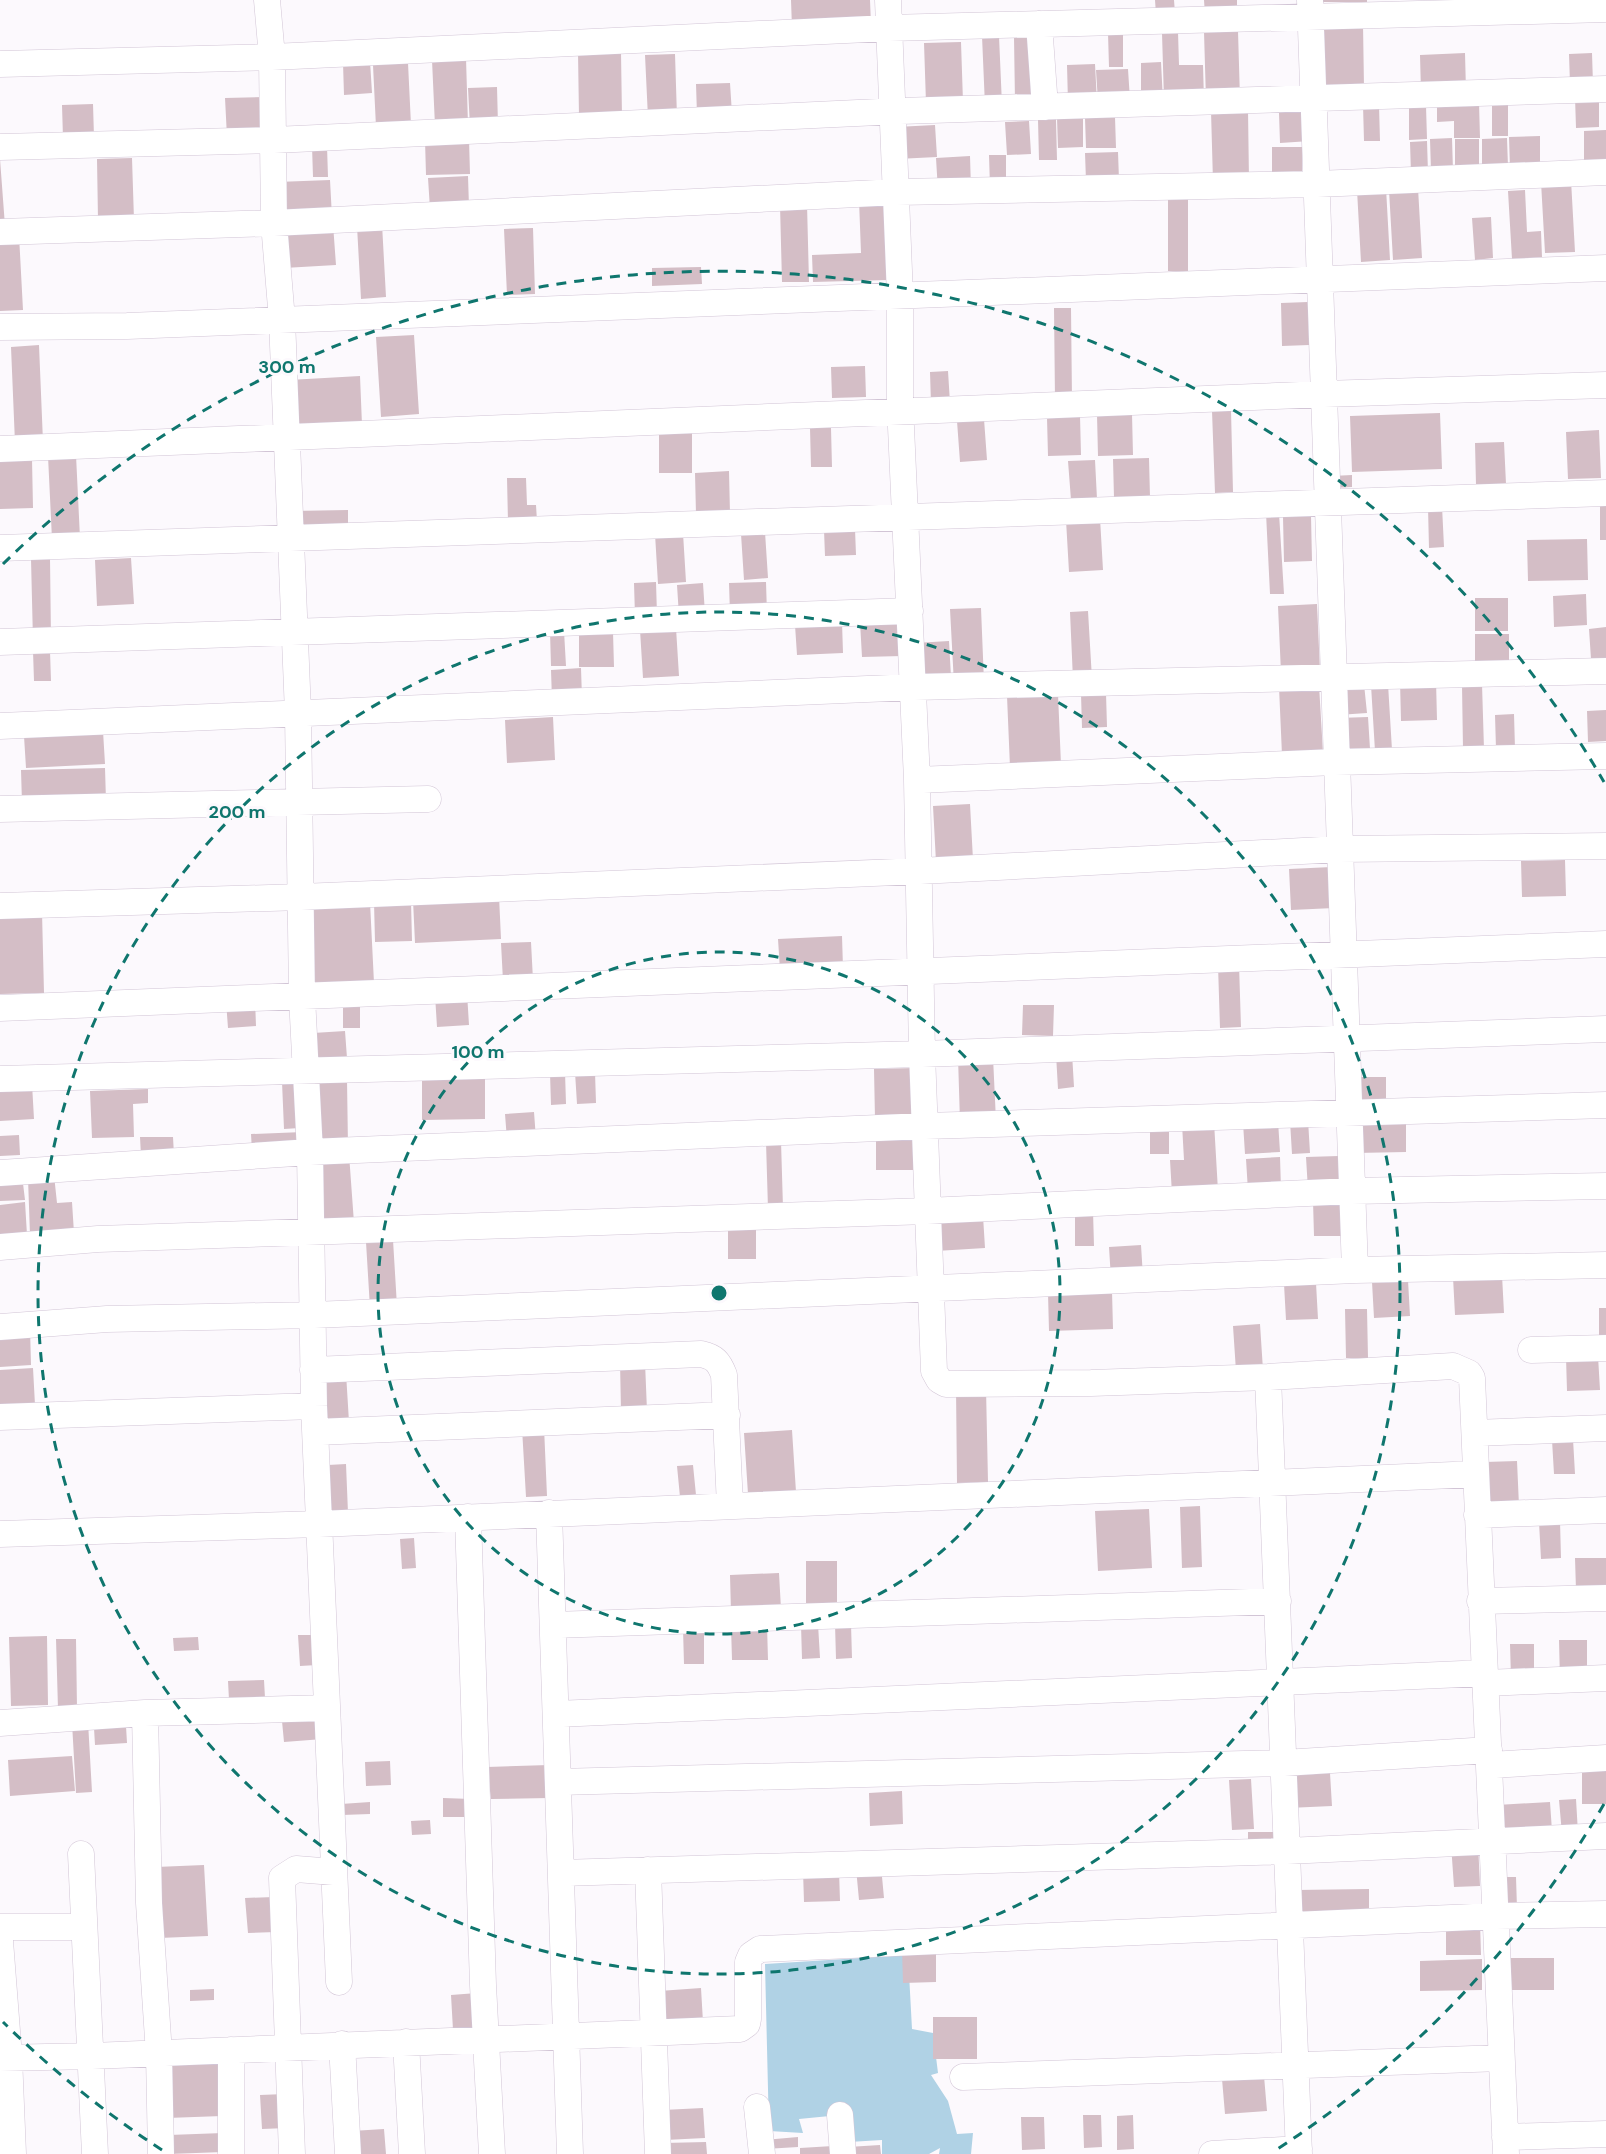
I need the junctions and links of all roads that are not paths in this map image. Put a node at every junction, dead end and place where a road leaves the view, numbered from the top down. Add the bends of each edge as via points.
1 (267, 0) edge
2 (888, 0) edge
3 (1311, 8) edge
4 (1606, 9) edge
5 (1039, 24) junction
6 (889, 28) junction
7 (272, 57) junction
8 (0, 64) edge
9 (1606, 89) edge
10 (1314, 98) junction
11 (1045, 107) junction
12 (893, 111) junction
13 (274, 140) junction
14 (0, 147) edge
15 (1606, 172) edge
16 (1317, 184) junction
17 (897, 192) junction
18 (274, 224) junction
19 (0, 232) edge
20 (1606, 268) edge
21 (1320, 279) junction
22 (900, 296) junction
23 (282, 320) junction
24 (0, 327) edge
25 (1606, 386) edge
26 (1324, 394) junction
27 (900, 412) junction
28 (287, 437) junction
29 (0, 449) edge
30 (1606, 493) edge
31 (1328, 502) junction
32 (905, 515) junction
33 (291, 536) junction
34 (0, 548) edge
35 (910, 611) junction
36 (295, 633) junction
37 (0, 642) edge
38 (1606, 671) edge
39 (1334, 678) junction
40 (914, 687) junction
41 (298, 713) junction
42 (0, 726) edge
43 (1606, 756) edge
44 (1335, 762) junction
45 (917, 780) junction
46 (428, 799) dead end
47 (301, 803) junction
48 (0, 809) edge
49 (1606, 846) edge
50 (1340, 849) junction
51 (920, 871) junction
52 (301, 897) junction
53 (0, 906) edge
54 (1606, 944) edge
55 (1344, 956) junction
56 (922, 972) junction
57 (302, 997) junction
58 (0, 1008) edge
59 (1606, 1029) edge
60 (1347, 1040) junction
61 (922, 1054) junction
62 (307, 1072) junction
63 (0, 1079) edge
64 (1606, 1105) edge
65 (1349, 1115) junction
66 (925, 1126) junction
67 (310, 1152) junction
68 (0, 1173) edge
69 (1606, 1186) edge
70 (1352, 1191) junction
71 (927, 1211) junction
72 (312, 1232) junction
73 (0, 1247) edge
74 (1606, 1265) edge
75 (1355, 1270) junction
76 (932, 1288) junction
77 (314, 1315) junction
78 (0, 1327) edge
79 (1606, 1348) edge
80 (1531, 1350) dead end
81 (313, 1370) junction
82 (1268, 1377) junction
83 (314, 1406) junction
84 (726, 1415) junction
85 (0, 1417) edge
86 (1606, 1428) edge
87 (316, 1432) junction
88 (1475, 1433) junction
89 (1476, 1474) junction
90 (1273, 1482) junction
91 (730, 1506) junction
92 (1606, 1510) edge
93 (549, 1514) junction
94 (1477, 1515) junction
95 (468, 1517) junction
96 (320, 1524) junction
97 (0, 1534) edge
98 (1606, 1598) edge
99 (1480, 1601) junction
100 (1278, 1602) junction
101 (553, 1626) junction
102 (1486, 1678) junction
103 (1606, 1678) edge
104 (1281, 1682) junction
105 (327, 1708) junction
106 (144, 1713) junction
107 (557, 1714) junction
108 (0, 1723) edge
109 (1490, 1758) junction
110 (1606, 1758) edge
111 (1284, 1763) junction
112 (558, 1782) junction
113 (1606, 1836) edge
114 (1494, 1841) junction
115 (1287, 1851) junction
116 (81, 1854) dead end
117 (648, 1870) junction
118 (334, 1872) junction
119 (561, 1873) junction
120 (1606, 1914) edge
121 (1496, 1916) junction
122 (1290, 1926) junction
123 (0, 1927) edge
124 (83, 1927) junction
125 (0, 1941) edge
126 (339, 1982) dead end
127 (654, 2032) junction
128 (567, 2034) junction
129 (487, 2038) junction
130 (406, 2042) junction
131 (342, 2044) junction
132 (287, 2047) junction
133 (231, 2050) junction
134 (159, 2054) junction
135 (92, 2056) junction
136 (5, 2058) edge
137 (1502, 2058) junction
138 (1295, 2064) junction
139 (963, 2077) dead end
140 (758, 2107) dead end
141 (840, 2115) dead end
142 (1606, 2134) edge
143 (1506, 2146) edge
144 (1299, 2152) edge
145 (13, 2154) edge
146 (95, 2154) edge
147 (161, 2154) edge
148 (231, 2154) edge
149 (292, 2154) edge
150 (348, 2154) edge
151 (412, 2154) edge
152 (492, 2154) edge
153 (570, 2154) edge
154 (658, 2154) edge
155 (762, 2154) edge
156 (843, 2154) edge
157 (1212, 2154) edge

1 - 7 street
2 - 6 street
3 - 4 street
3 - 5 street
3 - 10 street
5 - 6 street
5 - 11 street
6 - 7 street
6 - 12 street
7 - 8 street
7 - 13 street
9 - 10 street
10 - 11 street
10 - 16 street
11 - 12 street
12 - 13 street
12 - 17 street
13 - 14 street
13 - 18 street
15 - 16 street
16 - 17 street
16 - 21 street
17 - 18 street
17 - 22 street
18 - 19 street
18 - 23 street
20 - 21 street
21 - 22 street
21 - 26 street
22 - 23 street
22 - 27 street
23 - 24 street
23 - 28 street
25 - 26 street
26 - 27 street
26 - 31 street
27 - 28 street
27 - 32 street
28 - 29 street
28 - 33 street
30 - 31 street
31 - 32 street
31 - 39 street
32 - 33 street
32 - 35 street
33 - 34 street
33 - 36 street
35 - 36 street
35 - 40 street
36 - 37 street
36 - 41 street
38 - 39 street
39 - 40 street
39 - 44 street
40 - 41 street
40 - 45 street
41 - 42 street
41 - 47 street
43 - 44 street
44 - 45 street
44 - 50 street
45 - 51 street
46 - 47 street
47 - 48 street
47 - 52 street
49 - 50 street
50 - 51 street
50 - 55 street
51 - 52 street
51 - 56 street
52 - 53 street
52 - 57 street
54 - 55 street
55 - 56 street
55 - 60 street
56 - 57 street
56 - 61 street
57 - 58 street
57 - 62 street
59 - 60 street
60 - 61 street
60 - 65 street
61 - 62 street
61 - 66 street
62 - 63 street
62 - 67 street
64 - 65 street
65 - 66 street
65 - 70 street
66 - 67 street
66 - 71 street
67 - 68 street
67 - 72 street
69 - 70 street
70 - 71 street
70 - 75 street
71 - 72 street
71 - 76 street
72 - 73 street via 98,1239
72 - 77 street
74 - 75 street
75 - 76 street
76 - 77 street
76 - 82 street via 934,1371 946,1384
77 - 78 street via 107,1319
77 - 81 street
79 - 80 street
81 - 83 street
81 - 84 street via 701,1354 719,1363 724,1375
82 - 88 street via 1463,1368 1472,1378
82 - 90 street
83 - 85 street
83 - 87 street
84 - 87 street
84 - 91 street
86 - 88 street
87 - 96 street
88 - 89 street
89 - 90 street
89 - 94 street
90 - 91 street
90 - 100 street
91 - 93 street
92 - 94 street
93 - 95 street
93 - 101 street
94 - 99 street
95 - 96 street
95 - 129 street
96 - 97 street
96 - 105 street
98 - 99 street
99 - 102 street
100 - 101 street
100 - 104 street
101 - 107 street
102 - 103 street
102 - 104 street
102 - 109 street
104 - 107 street
104 - 111 street
105 - 106 street
105 - 118 street
106 - 108 street
106 - 134 street via 149,1903
107 - 112 street
109 - 110 street
109 - 111 street
109 - 114 street
111 - 112 street
111 - 115 street
112 - 119 street
113 - 114 street
114 - 115 street
114 - 121 street
115 - 117 street
115 - 122 street
116 - 124 street
117 - 119 street
117 - 127 street
118 - 126 street
118 - 132 street via 296,1869 282,1878
119 - 128 street
120 - 121 street
121 - 122 street
121 - 137 street
122 - 127 street via 760,1949 748,1962 745,2027
122 - 138 street
123 - 124 street
124 - 135 street
125 - 136 street
127 - 128 street
127 - 154 street
128 - 129 street
128 - 153 street
129 - 130 street
129 - 152 street
130 - 131 street
130 - 151 street
131 - 132 street
131 - 150 street
132 - 133 street
132 - 149 street
133 - 134 street
133 - 148 street
134 - 135 street
134 - 147 street
135 - 136 street
135 - 146 street
136 - 145 street
137 - 138 street
137 - 143 street
138 - 139 street
138 - 144 street
140 - 155 street
141 - 156 street
142 - 143 street
144 - 157 street

